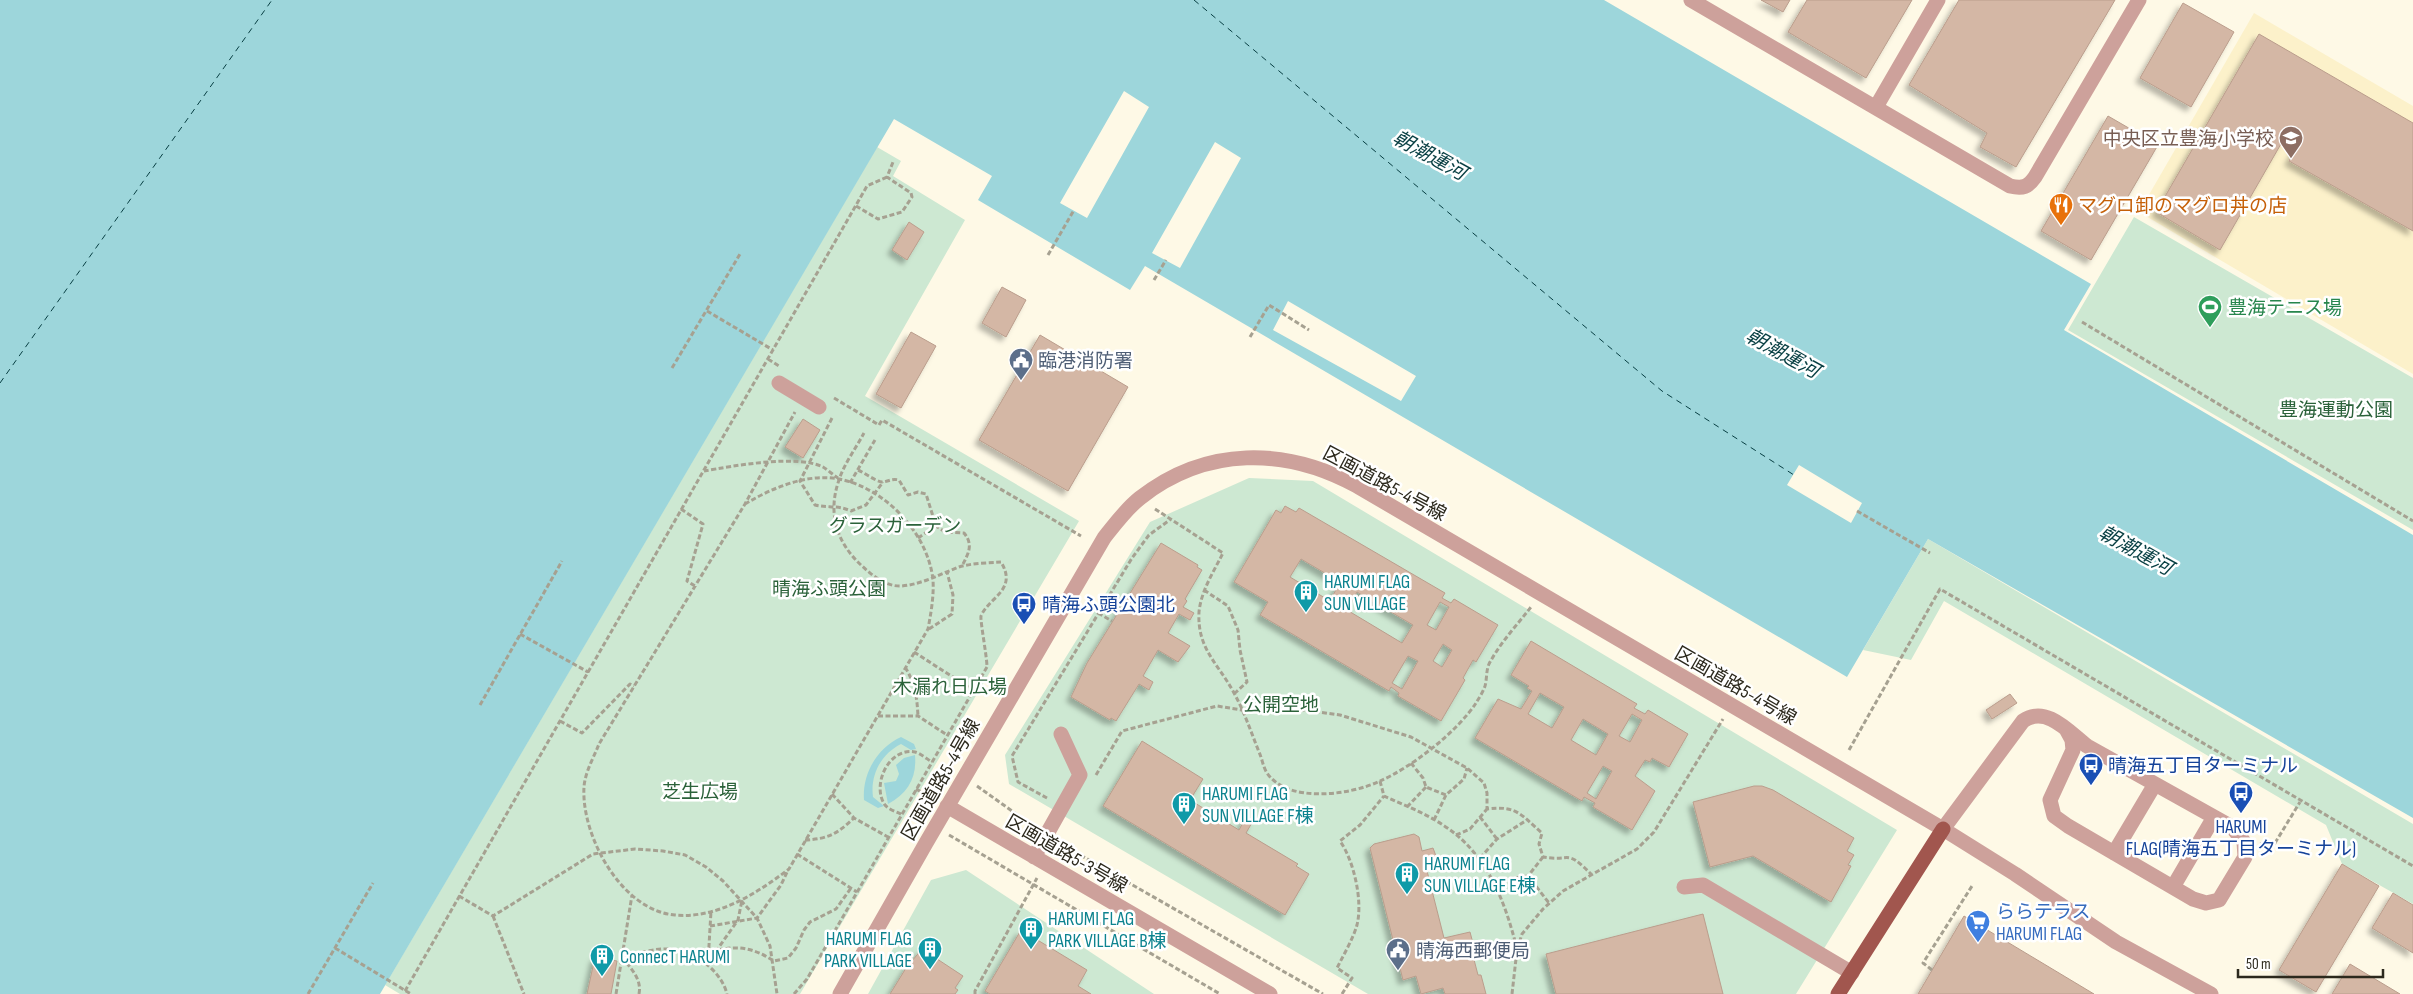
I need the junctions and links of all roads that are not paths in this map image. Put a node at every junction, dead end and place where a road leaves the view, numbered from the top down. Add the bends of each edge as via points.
1 (1691, 0) edge
2 (1938, 0) edge
3 (2138, 0) edge
4 (1876, 107) junction
5 (782, 376) road end
6 (823, 400) road end
7 (1061, 734) dead end
8 (2080, 748) junction
9 (2155, 784) junction
10 (947, 806) junction
11 (2214, 817) junction
12 (1943, 829) junction
13 (2114, 853) junction
14 (1040, 860) junction
15 (1684, 887) dead end
16 (2173, 887) junction
17 (1852, 973) junction
18 (840, 994) edge
19 (1270, 994) edge
20 (1838, 994) edge
21 (2211, 994) edge

1 - 4 street
2 - 4 street
3 - 4 street via 2035,177 2025,187 2010,186
5 - 6 street via 803,397
7 - 14 street via 1080,775
8 - 9 street
8 - 12 street via 2066,729 2043,714 2032,715 2023,721
8 - 13 street via 2050,800 2054,816
9 - 11 street
9 - 13 street
10 - 12 street, 区画道路5-4号線 via 1100,545 1120,518 1139,498 1161,483 1204,464 1250,457 1279,458 1331,472
10 - 14 street, 区画道路5-3号線
10 - 18 street, 区画道路5-4号線
11 - 16 street
11 - 16 street via 2232,827 2244,842 2245,857 2219,900 2206,903
12 - 17 main road
12 - 21 street, 区画道路5-4号線 via 2116,942
13 - 16 street
14 - 19 street, 区画道路5-3号線
15 - 17 street via 1702,885
17 - 20 main road

